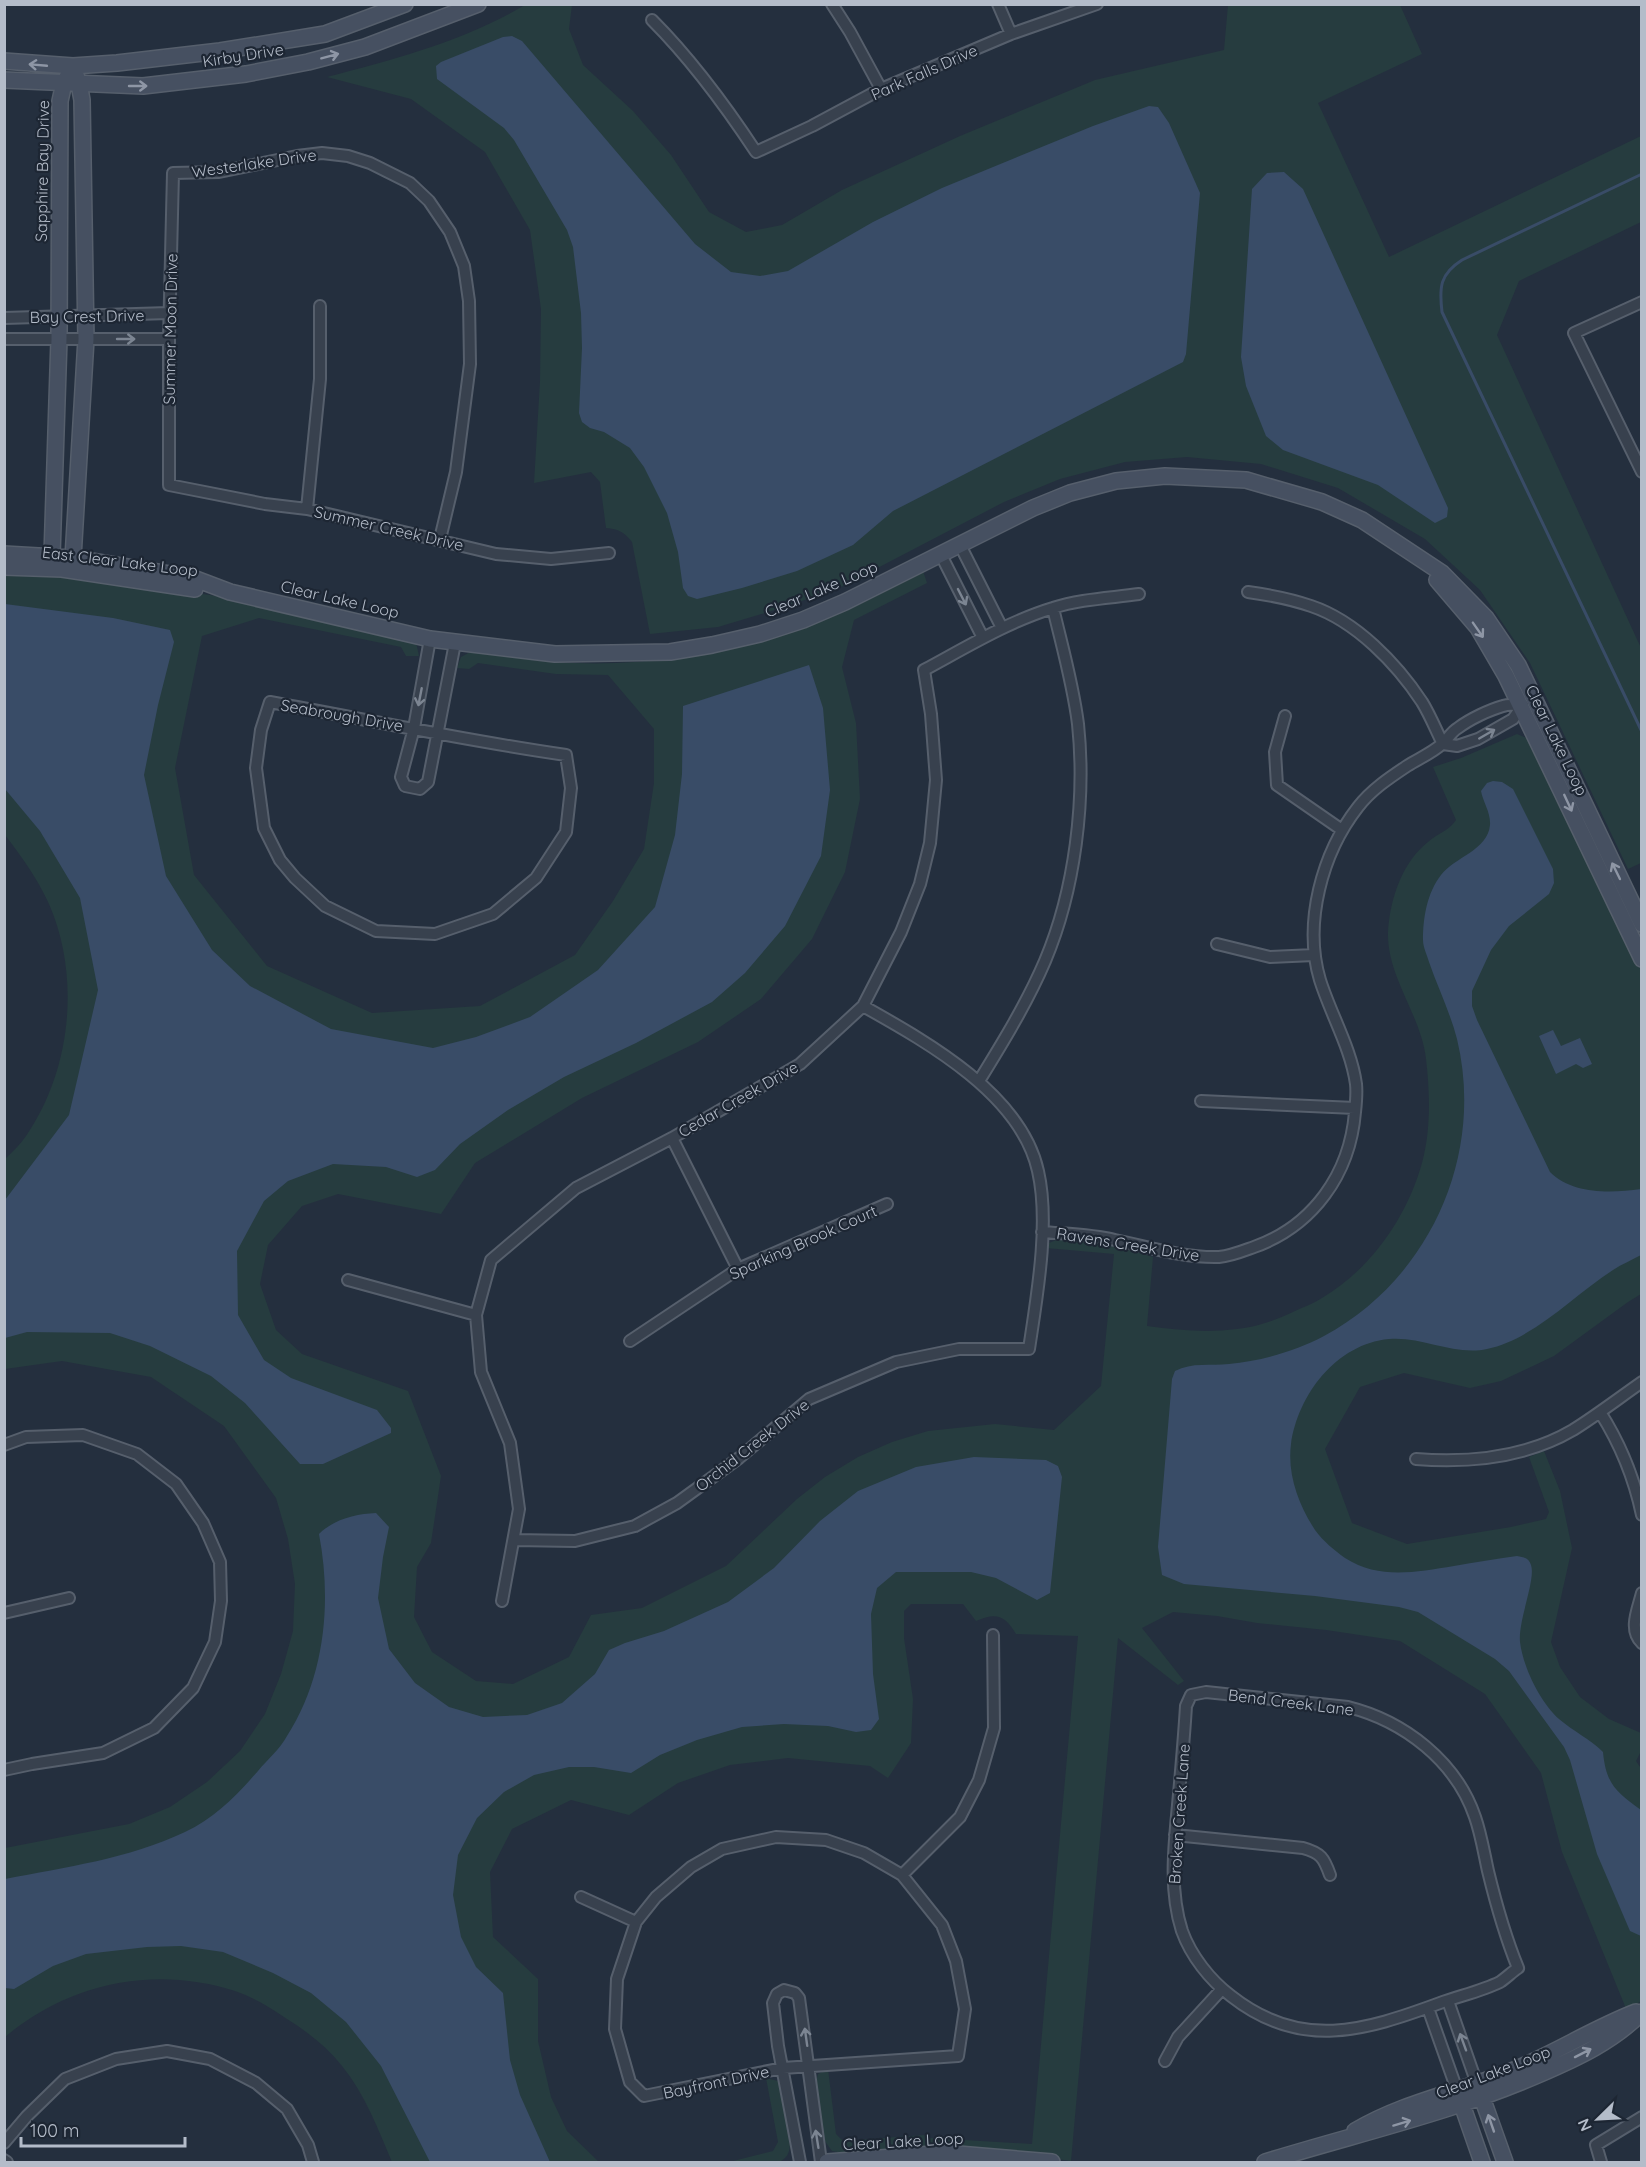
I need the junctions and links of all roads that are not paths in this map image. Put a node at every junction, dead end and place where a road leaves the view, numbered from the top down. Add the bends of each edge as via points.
1 (405, 4) edge
2 (832, 4) edge
3 (998, 4) edge
4 (1097, 4) edge
5 (467, 6) edge
6 (652, 20) dead end
7 (1011, 34) junction
8 (4, 61) edge
9 (73, 66) junction
10 (4, 80) edge
11 (64, 83) junction
12 (80, 84) junction
13 (881, 89) junction
14 (173, 173) joint
15 (1641, 302) edge
16 (320, 306) dead end
17 (169, 314) junction
18 (59, 316) junction
19 (86, 316) junction
20 (4, 318) edge
21 (4, 339) edge
22 (59, 339) junction
23 (86, 339) junction
24 (169, 339) junction
25 (1639, 458) edge
26 (1641, 472) edge
27 (169, 485) joint
28 (307, 509) junction
29 (440, 539) junction
30 (960, 545) junction
31 (609, 553) dead end
32 (4, 554) edge
33 (941, 555) junction
34 (52, 556) junction
35 (73, 558) junction
36 (4, 567) edge
37 (62, 569) junction
38 (230, 592) junction
39 (1248, 592) dead end
40 (1139, 594) dead end
41 (1053, 608) junction
42 (1002, 628) junction
43 (984, 638) junction
44 (430, 639) junction
45 (455, 643) junction
46 (1528, 703) junction
47 (1285, 716) dead end
48 (414, 728) junction
49 (438, 733) junction
50 (1443, 744) junction
51 (1342, 830) junction
52 (1641, 887) edge
53 (1629, 897) junction
54 (1618, 909) junction
55 (1640, 918) edge
56 (1217, 944) dead end
57 (1314, 956) junction
58 (1641, 959) edge
59 (863, 1006) junction
60 (979, 1081) junction
61 (1201, 1101) dead end
62 (1356, 1108) junction
63 (672, 1138) junction
64 (887, 1204) dead end
65 (1042, 1232) junction
66 (738, 1269) junction
67 (348, 1280) dead end
68 (476, 1315) junction
69 (630, 1341) dead end
70 (1641, 1382) edge
71 (1600, 1412) junction
72 (4, 1445) edge
73 (1416, 1459) dead end
74 (1641, 1515) edge
75 (514, 1539) junction
76 (1641, 1593) edge
77 (69, 1598) dead end
78 (502, 1601) dead end
79 (4, 1613) edge
80 (993, 1635) dead end
81 (1639, 1641) edge
82 (1191, 1695) joint
83 (4, 1770) edge
84 (1175, 1835) junction
85 (902, 1875) junction
86 (1330, 1875) dead end
87 (580, 1897) dead end
88 (636, 1922) junction
89 (1518, 1968) joint
90 (1222, 1989) junction
91 (1448, 2001) junction
92 (1428, 2008) junction
93 (1641, 2011) edge
94 (1165, 2061) dead end
95 (809, 2065) junction
96 (783, 2068) junction
97 (1456, 2090) junction
98 (1480, 2091) junction
99 (1462, 2105) junction
100 (814, 2116) junction
101 (1641, 2117) edge
102 (793, 2118) junction
103 (1345, 2137) junction
104 (4, 2143) edge
105 (314, 2163) edge
106 (800, 2163) edge
107 (821, 2163) edge
108 (827, 2163) edge
109 (1052, 2163) edge
110 (1265, 2163) edge
111 (1482, 2163) edge
112 (1505, 2163) edge
113 (1601, 2163) edge

1 - 9 street, Kirby Drive via 325,34 220,51
2 - 13 street
3 - 7 street
4 - 7 street, Park Falls Drive
12 -> 5 street, Kirby Drive via 143,86 308,62 365,47
6 - 13 street, Park Falls Drive via 723,102 756,152
7 - 13 street, Park Falls Drive
9 -> 8 street, Kirby Drive
9 - 11 street, Sapphire Bay Drive
9 - 12 street
10 - 11 street, Kirby Drive
11 - 12 street, Kirby Drive
11 - 18 street, Sapphire Bay Drive via 60,101
12 - 19 street
14 - 17 street, Summer Moon Drive
14 - 29 street, Westerlake Drive via 219,172 322,153 370,163 410,183 429,201 450,232 464,266 469,301 470,364 456,472
15 - 25 street via 1574,333
16 - 28 street via 320,379
17 - 19 street, Bay Crest Drive
17 - 24 street, Summer Moon Drive
18 - 19 street, Bay Crest Drive
18 - 20 street, Bay Crest Drive
18 - 22 street, Sapphire Bay Drive
19 - 23 street
21 - 22 street, Bay Crest Drive
22 - 23 street, Bay Crest Drive
22 - 34 street, Sapphire Bay Drive
23 -> 24 street, Bay Crest Drive
23 - 35 street
24 - 27 street, Summer Moon Drive
25 - 26 street
27 - 28 street, Summer Creek Drive
28 - 29 street, Summer Creek Drive
29 - 31 street, Summer Creek Drive via 496,554 550,558
30 - 33 street, Clear Lake Loop
30 - 42 street
30 - 46 street, Clear Lake Loop via 1033,508 1116,481 1165,476 1245,480 1287,490 1362,520 1442,573 1486,618 1518,665
32 - 34 street, East Clear Lake Loop
33 -> 43 street
33 - 45 street, Clear Lake Loop via 803,620 712,645 670,652 555,654
34 - 35 street, East Clear Lake Loop
34 - 37 street
35 - 37 street
35 - 38 street, Clear Lake Loop via 193,578
36 - 37 street, East Clear Lake Loop
37 - 38 street, East Clear Lake Loop
38 - 44 street, Clear Lake Loop
39 - 50 street via 1314,607 1370,642 1398,669 1423,704
40 - 41 street
41 - 42 street
41 - 60 street via 1078,725 1080,777 1075,856 1046,960
42 - 43 street
43 - 59 street, Cedar Creek Drive via 924,670 936,780 930,843 920,884 901,932
44 - 45 street, Clear Lake Loop
44 -> 48 street, Seabrough Drive
45 - 49 street, Seabrough Drive
46 - 50 street, Ravens Creek Drive via 1505,705 1459,727
50 -> 46 street, Ravens Creek Drive via 1457,746 1478,739 1513,719
53 -> 46 street, Clear Lake Loop
46 -> 54 street, Clear Lake Loop
47 - 51 street via 1275,752 1276,785
48 - 49 street, Seabrough Drive
48 - 49 street, Seabrough Drive via 401,777 405,786 420,789 428,782
48 - 49 street, Seabrough Drive via 270,702 261,730 256,768 264,828 280,860 325,906 376,931 435,934 493,914 536,878 566,832 571,788 566,755
50 - 51 street, Ravens Creek Drive via 1384,781 1359,805
51 - 57 street, Ravens Creek Drive via 1324,872 1314,919
52 - 53 street
53 - 54 street
53 - 55 street, Clear Lake Loop
54 - 55 street
54 - 58 street, Clear Lake Loop
56 - 57 street via 1270,957
57 - 62 street, Ravens Creek Drive via 1350,1058
59 - 60 street via 900,1026
59 - 63 street, Cedar Creek Drive via 800,1064
60 - 65 street via 1007,1110 1031,1149 1042,1193
61 - 62 street
62 - 65 street, Ravens Creek Drive via 1345,1161 1332,1184 1299,1223 1262,1245 1220,1257 1191,1256 1113,1239
63 - 66 street
63 - 68 street, Cedar Creek Drive via 576,1188 490,1260
64 - 66 street, Sparking Brook Court
65 - 75 street, Orchid Creek Drive via 1029,1349 959,1349 896,1362 809,1399 739,1458 677,1503 635,1526 575,1541
66 - 69 street, Sparking Brook Court
67 - 68 street
68 - 75 street, Cedar Creek Drive via 481,1372 510,1443 519,1509
70 - 71 street
71 - 73 street via 1553,1440 1502,1455 1444,1461
71 - 74 street via 1628,1463
72 - 83 street via 26,1437 84,1435 137,1454 176,1484 203,1522 220,1562 221,1601 215,1642 193,1688 154,1728 103,1753
75 - 78 street, Cedar Creek Drive
76 - 81 street via 1634,1630
77 - 79 street
80 - 85 street via 993,1728 979,1780 960,1817
82 - 84 street, Broken Creek Lane via 1186,1706
82 - 89 street, Bend Creek Lane via 1206,1692 1348,1707 1391,1722 1424,1745 1453,1776 1475,1817 1496,1903
84 - 86 street via 1303,1848 1325,1860
84 - 90 street, Broken Creek Lane via 1173,1890 1183,1933 1202,1967
85 - 88 street, Bayfront Drive via 864,1852 826,1840 776,1837 722,1849 691,1867 656,1897
85 - 95 street, Bayfront Drive via 942,1925 956,1961 965,2009 958,2056
87 - 88 street
88 - 96 street, Bayfront Drive via 617,1979 615,2029 630,2082 644,2096
89 - 91 street, Broken Creek Lane via 1501,1982
90 - 92 street, Broken Creek Lane via 1271,2022 1323,2031 1381,2024
90 - 94 street via 1178,2037
91 - 92 street, Broken Creek Lane
98 -> 91 street
92 - 97 street
93 - 98 street, Clear Lake Loop via 1617,2034 1561,2065
95 - 96 street, Bayfront Drive
95 -> 96 street via 800,1998 784,1989 773,2003
95 - 100 street
96 - 102 street
97 - 98 street, Clear Lake Loop
97 - 99 street
97 - 103 street, Clear Lake Loop via 1384,2115
98 - 99 street, Clear Lake Loop
112 -> 98 street
103 -> 99 street, Clear Lake Loop
99 - 111 street
100 - 102 street
107 -> 100 street
101 - 113 street via 1596,2145
102 - 106 street
103 - 110 street, Clear Lake Loop
104 - 105 street via 65,2079 116,2059 166,2051 210,2059 256,2083 287,2109
108 - 109 street, Clear Lake Loop via 946,2153

